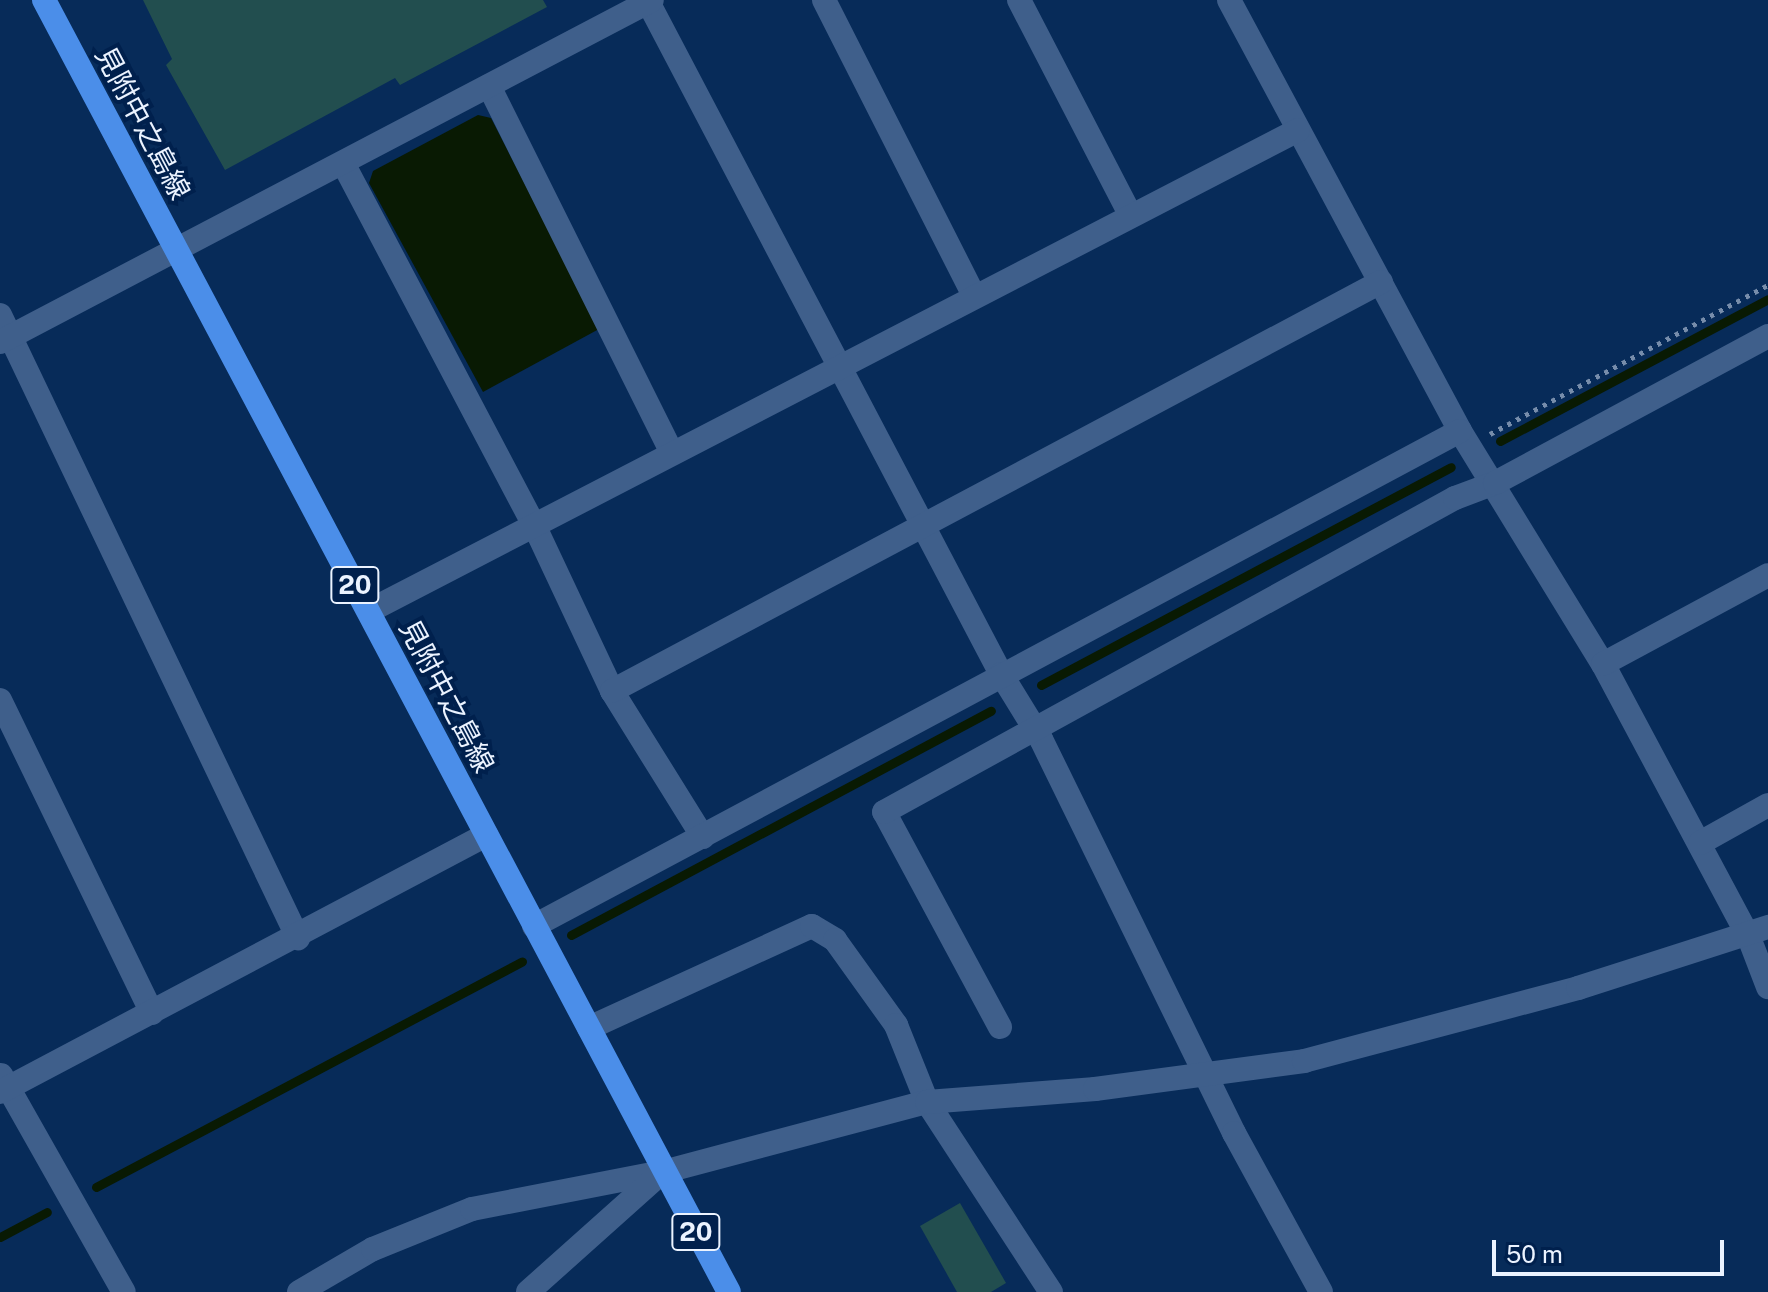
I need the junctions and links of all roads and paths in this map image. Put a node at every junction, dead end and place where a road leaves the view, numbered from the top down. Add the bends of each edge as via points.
1 (44, 0) edge
2 (824, 0) edge
3 (1019, 0) edge
4 (1229, 0) edge
5 (649, 1) edge
6 (489, 86) junction
7 (1298, 130) junction
8 (343, 163) junction
9 (1131, 216) junction
10 (177, 251) junction
11 (1381, 282) junction
12 (1768, 285) edge
13 (974, 296) junction
14 (4, 331) edge
15 (1768, 336) edge
16 (838, 365) junction
17 (1465, 438) junction
18 (672, 453) junction
19 (1495, 483) junction
20 (535, 527) junction
21 (924, 528) junction
22 (1768, 575) edge
23 (369, 611) junction
24 (1603, 664) junction
25 (1001, 674) junction
26 (612, 691) junction
27 (0, 700) edge
28 (1034, 728) junction
29 (1768, 805) edge
30 (486, 835) junction
31 (703, 837) junction
32 (1700, 843) junction
33 (534, 926) junction
34 (1758, 931) edge
35 (298, 938) junction
36 (1768, 987) edge
37 (152, 1013) junction
38 (1000, 1027) dead end
39 (589, 1028) junction
40 (1207, 1076) junction
41 (3, 1084) edge
42 (927, 1102) junction
43 (663, 1172) junction
44 (124, 1292) edge
45 (299, 1292) edge
46 (528, 1292) edge
47 (729, 1292) edge
48 (1051, 1292) edge
49 (1321, 1292) edge

1 - 10 main road, 見附中之島線 / 20
2 - 13 street
3 - 9 street
4 - 7 street
5 - 6 street
5 - 16 street
6 - 8 street
6 - 18 street
7 - 9 street
7 - 11 street
8 - 10 street
8 - 20 street
9 - 13 street
10 - 14 street
10 - 23 main road, 見附中之島線 / 20
11 - 17 street
11 - 21 street
12 - 17 path
13 - 16 street
14 - 35 street
15 - 19 street
16 - 18 street
16 - 21 street
17 - 19 street
17 - 25 street
18 - 20 street
19 - 24 street
19 - 28 street via 1455,498
20 - 23 street
20 - 26 street
21 - 25 street
21 - 26 street
22 - 24 street
23 - 30 main road, 見附中之島線 / 20
24 - 32 street
25 - 28 street
25 - 31 street
26 - 31 street
27 - 37 street
28 - 38 street via 884,812
28 - 40 street
29 - 32 street
30 - 33 main road, 見附中之島線 / 20
30 - 35 street
31 - 33 street
32 - 34 street
33 - 39 main road, 見附中之島線 / 20
34 - 36 street
34 - 40 street via 1332,1054
35 - 37 street
37 - 41 street
39 - 42 street via 812,926 835,940 896,1025
39 - 43 main road, 見附中之島線 / 20
40 - 42 street
40 - 49 street
41 - 44 street
42 - 43 street
42 - 48 street
43 - 45 street via 472,1209 373,1249
43 - 46 street
43 - 47 main road, 見附中之島線 / 20

